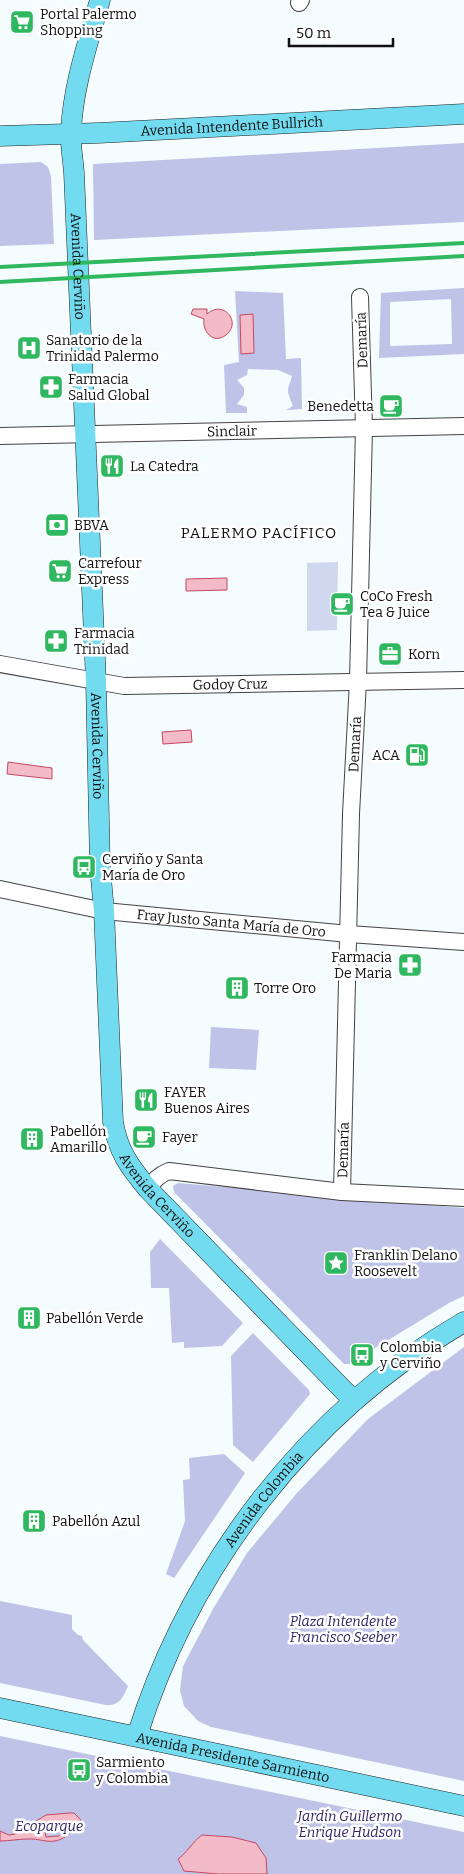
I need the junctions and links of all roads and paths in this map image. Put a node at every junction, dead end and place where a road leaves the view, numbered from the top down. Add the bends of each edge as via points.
1 (100, 0) edge
2 (464, 114) edge
3 (71, 132) junction
4 (0, 136) edge
5 (360, 297) dead end
6 (464, 426) edge
7 (364, 428) junction
8 (86, 434) junction
9 (0, 436) edge
10 (0, 664) edge
11 (464, 680) edge
12 (96, 682) junction
13 (358, 682) junction
14 (0, 889) edge
15 (104, 911) junction
16 (349, 934) junction
17 (464, 942) edge
18 (148, 1189) junction
19 (342, 1192) junction
20 (464, 1198) edge
21 (464, 1322) edge
22 (354, 1401) junction
23 (0, 1708) edge
24 (137, 1736) junction
25 (464, 1806) edge

1 - 3 main road, Avenida Cerviño via 74,98
2 - 3 main road, Avenida Intendente Bullrich
3 - 4 main road, Avenida Intendente Bullrich
3 - 8 main road, Avenida Cerviño
5 - 7 street, Demaría
6 - 7 street, Sinclair
7 - 8 street, Sinclair
7 - 13 street, Demaría
8 - 9 street, Sinclair
8 - 12 main road, Avenida Cerviño
10 - 12 street, Godoy Cruz
11 - 13 street, Godoy Cruz
12 - 13 street, Godoy Cruz via 124,686
12 - 15 main road, Avenida Cerviño
13 - 16 street, Demaría
14 - 15 street, Fray Justo Santa María de Oro
15 - 16 street, Fray Justo Santa María de Oro
15 - 18 main road, Avenida Cerviño via 113,1122 122,1154
16 - 17 street, Fray Justo Santa María de Oro
16 - 19 street, Demaría
18 - 19 street via 153,1181 169,1171
18 - 22 main road, Avenida Cerviño
19 - 20 street
21 - 22 main road, Avenida Colombia via 409,1357
22 - 24 main road, Avenida Colombia via 297,1457 228,1546 181,1628 154,1685
23 - 24 main road, Avenida Presidente Sarmiento
24 - 25 main road, Avenida Presidente Sarmiento

